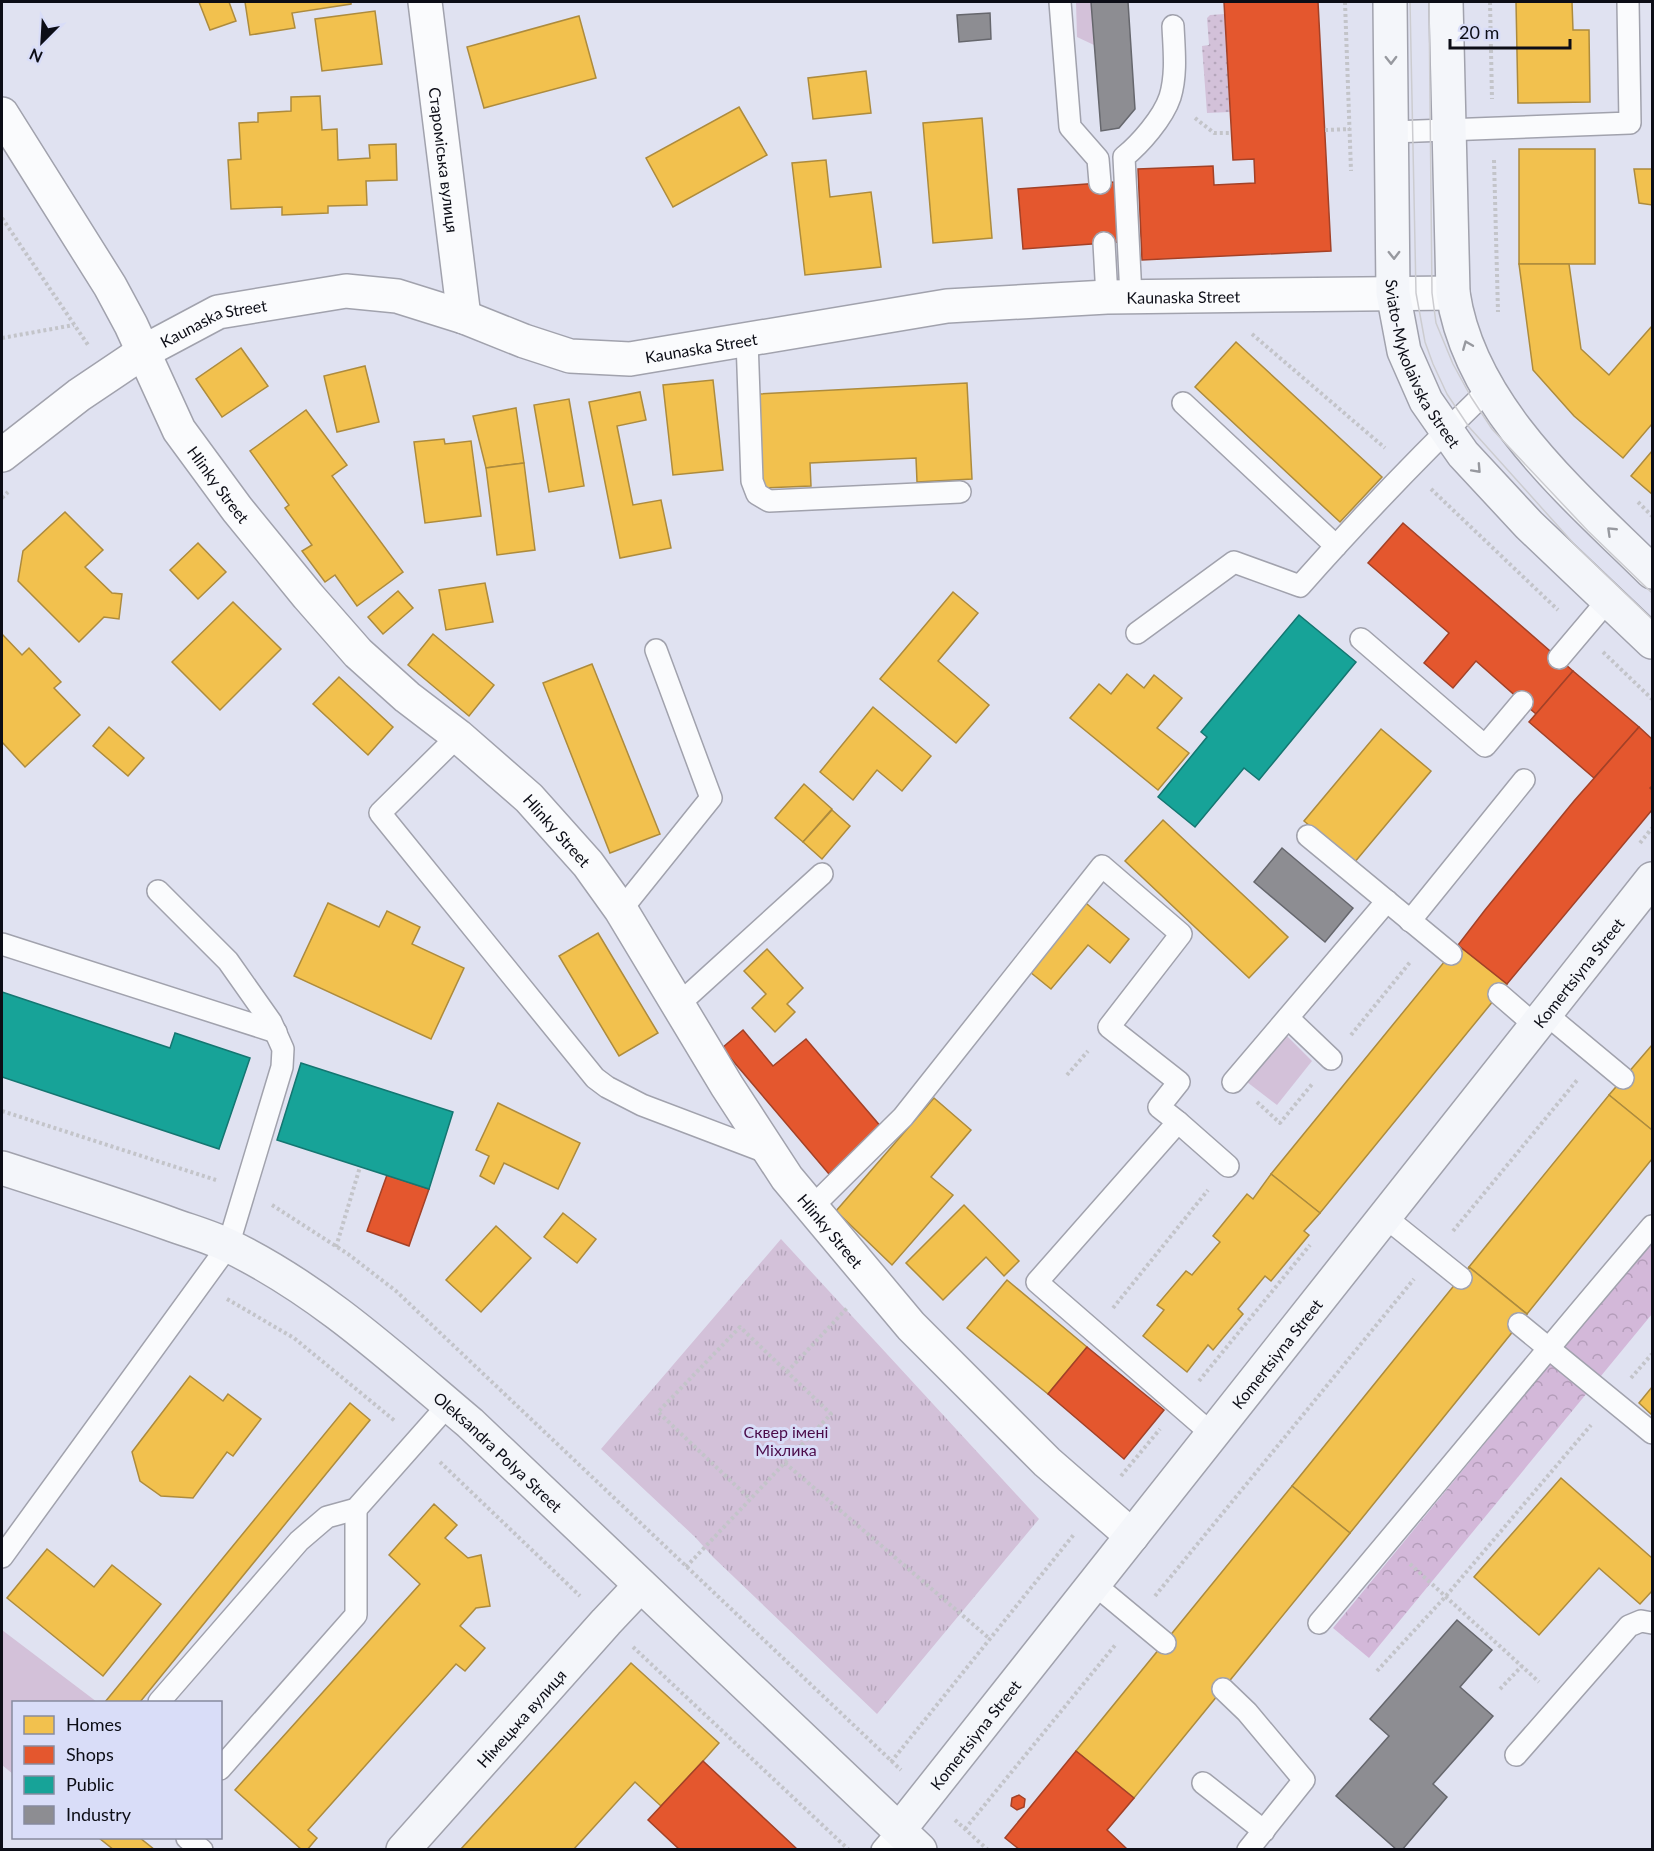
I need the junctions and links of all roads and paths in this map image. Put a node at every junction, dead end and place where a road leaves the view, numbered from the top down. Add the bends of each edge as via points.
1 (425, 2) edge
2 (1060, 2) edge
3 (1345, 2) edge
4 (1390, 2) edge
5 (1446, 2) edge
6 (1490, 2) edge
7 (1628, 2) edge
8 (1173, 26) dead end
9 (1170, 98) junction
10 (2, 114) edge
11 (1493, 128) junction
12 (1350, 129) junction
13 (1325, 130) dead end
14 (1449, 130) junction
15 (1392, 132) junction
16 (1231, 133) dead end
17 (1352, 176) dead end
18 (1100, 183) dead end
19 (2, 218) edge
20 (1104, 243) dead end
21 (1394, 293) junction
22 (1454, 293) junction
23 (1119, 296) junction
24 (1498, 314) dead end
25 (464, 317) junction
26 (75, 325) junction
27 (1251, 334) dead end
28 (2, 338) edge
29 (747, 340) junction
30 (92, 351) dead end
31 (143, 352) junction
32 (1489, 388) junction
33 (1183, 403) dead end
34 (1446, 431) junction
35 (2, 455) edge
36 (1410, 469) junction
37 (960, 492) dead end
38 (1637, 501) dead end
39 (1653, 516) edge
40 (1336, 546) junction
41 (1653, 572) edge
42 (1608, 600) junction
43 (1581, 632) junction
44 (1137, 633) dead end
45 (1360, 639) dead end
46 (1652, 639) edge
47 (656, 650) dead end
48 (1559, 658) dead end
49 (1653, 699) edge
50 (1522, 702) dead end
51 (459, 736) junction
52 (1524, 780) dead end
53 (1653, 828) edge
54 (1308, 836) dead end
55 (1637, 847) dead end
56 (822, 874) dead end
57 (1653, 879) edge
58 (158, 891) dead end
59 (1387, 902) junction
60 (621, 910) junction
61 (1410, 921) junction
62 (2, 944) edge
63 (1451, 954) dead end
64 (1499, 994) dead end
65 (679, 1005) junction
66 (1288, 1018) junction
67 (1541, 1020) junction
68 (276, 1032) junction
69 (1597, 1056) junction
70 (1331, 1059) dead end
71 (1623, 1078) dead end
72 (1233, 1082) dead end
73 (1178, 1122) junction
74 (771, 1154) junction
75 (1228, 1166) joint
76 (360, 1167) dead end
77 (2, 1168) edge
78 (812, 1208) junction
79 (1385, 1217) junction
80 (1653, 1226) edge
81 (1314, 1240) dead end
82 (228, 1246) junction
83 (336, 1247) dead end
84 (1433, 1256) junction
85 (1461, 1278) dead end
86 (199, 1284) junction
87 (854, 1300) dead end
88 (1519, 1324) dead end
89 (1094, 1332) junction
90 (1548, 1348) junction
91 (1653, 1354) edge
92 (787, 1372) junction
93 (1612, 1400) junction
94 (448, 1405) junction
95 (1179, 1405) junction
96 (1653, 1433) edge
97 (1212, 1434) junction
98 (418, 1440) junction
99 (784, 1462) junction
100 (750, 1499) junction
101 (1097, 1506) junction
102 (356, 1509) junction
103 (1132, 1536) junction
104 (1388, 1543) junction
105 (2, 1557) edge
106 (686, 1567) dead end
107 (1094, 1584) junction
108 (640, 1586) junction
109 (1446, 1596) junction
110 (1136, 1619) junction
111 (606, 1622) junction
112 (1319, 1623) dead end
113 (1653, 1623) edge
114 (990, 1639) junction
115 (1165, 1643) dead end
116 (1522, 1666) junction
117 (1377, 1671) dead end
118 (1223, 1689) dead end
119 (1500, 1689) dead end
120 (160, 1701) edge
121 (1562, 1703) junction
122 (1516, 1755) dead end
123 (891, 1762) dead end
124 (222, 1767) edge
125 (1203, 1782) dead end
126 (965, 1829) dead end
127 (1264, 1832) junction
128 (188, 1839) edge
129 (900, 1843) edge
130 (202, 1850) edge
131 (403, 1850) edge
132 (849, 1850) edge
133 (1248, 1850) edge

1 - 25 street, Староміська вулиця
2 - 18 lane via 1070,127 1098,159
3 - 12 path
4 -> 15 street, Sviato-Mykolaivska Street
5 - 14 street
6 - 11 path
7 - 11 lane via 1630,123
8 - 9 lane via 1175,63
9 - 16 path via 1214,133
9 - 23 lane via 1139,144 1124,157
10 - 31 street, Hlinky Street via 110,286
11 - 14 lane
11 - 24 path
12 - 13 path
12 - 17 path
14 - 15 lane
14 - 22 street
15 -> 21 street, Sviato-Mykolaivska Street
19 - 26 path
20 - 23 lane
21 - 22 street, Kaunaska Street
21 - 23 street, Kaunaska Street
21 - 34 street, Sviato-Mykolaivska Street via 1404,351 1426,401
32 -> 22 street via 1467,346
23 - 29 street, Kaunaska Street via 947,306
25 - 29 street, Kaunaska Street via 570,356 630,360
25 - 31 street, Kaunaska Street via 397,296 346,291 218,312
26 - 28 path
26 - 30 path
27 - 36 path
29 - 37 lane via 752,482 757,494 769,501
31 - 35 street, Kaunaska Street via 79,395
31 - 51 street, Hlinky Street via 179,430 308,596 358,653
32 - 34 lane
41 -> 32 street via 1535,454
33 - 40 lane
34 - 36 lane
34 -> 42 street, Sviato-Mykolaivska Street via 1530,525
36 - 40 lane
36 - 43 path
38 - 39 path
40 - 44 lane via 1300,586 1234,562
42 - 43 lane
42 - 46 street, Sviato-Mykolaivska Street
43 - 48 lane
43 - 49 path
45 - 50 lane via 1485,746
47 - 60 lane via 711,798
51 - 60 street, Hlinky Street via 529,798 588,864
51 - 74 lane via 380,813 595,1077 642,1105
52 - 61 lane
53 - 55 path
54 - 59 lane
56 - 65 lane
57 - 67 street, Komertsiyna Street
58 - 68 lane via 228,961
59 - 61 lane
59 - 66 lane
60 - 65 street, Hlinky Street
61 - 63 lane
62 - 68 lane
64 - 67 lane
65 - 74 street, Hlinky Street
66 - 70 lane
66 - 72 lane
67 - 69 lane
67 - 79 street, Komertsiyna Street
68 - 82 lane via 283,1049 282,1066
69 - 71 lane
69 - 84 path
73 - 75 lane
73 - 78 lane via 1159,1107 1179,1082 1109,1027 1181,934 1102,866 903,1117
73 - 89 lane via 1037,1281
74 - 78 street, Hlinky Street
75 - 89 path
76 - 83 path
77 - 82 street, Oleksandra Polya Street
78 - 101 street, Hlinky Street via 911,1326 1047,1462
79 - 84 lane
79 - 97 street, Komertsiyna Street
80 - 90 lane
81 - 95 path
82 - 86 lane
82 - 94 street, Oleksandra Polya Street via 292,1281 335,1311
84 - 85 lane
84 - 110 path
86 - 98 path via 294,1338
86 - 105 lane
87 - 92 path
88 - 90 lane
89 - 95 lane
90 - 93 lane
90 - 104 lane
91 - 93 path
92 - 99 path via 831,1414
92 - 100 path via 740,1327 658,1412
93 - 96 lane
93 - 109 path
94 - 98 lane
94 - 108 street, Oleksandra Polya Street
95 - 97 lane
95 - 101 path
97 - 103 street, Komertsiyna Street
98 - 102 lane
98 - 111 path
99 - 100 path
99 - 114 path
100 - 106 path
101 - 103 street, Hlinky Street
101 - 114 path
102 - 120 lane via 327,1517 298,1541
102 - 124 lane via 356,1615
103 - 107 street, Komertsiyna Street
104 - 109 path
104 - 112 lane
107 - 110 lane
107 - 129 street, Komertsiyna Street
108 - 111 street, Німецька вулиця
108 - 129 street, Oleksandra Polya Street
109 - 116 path
109 - 117 path
110 - 115 lane
110 - 126 path
111 - 131 street, Німецька вулиця
111 - 132 path
113 - 121 lane via 1641,1620 1629,1626
114 - 123 path
116 - 119 path
116 - 121 path
118 - 127 lane via 1304,1780
121 - 122 lane
125 - 127 lane
127 - 133 lane
128 - 130 lane

